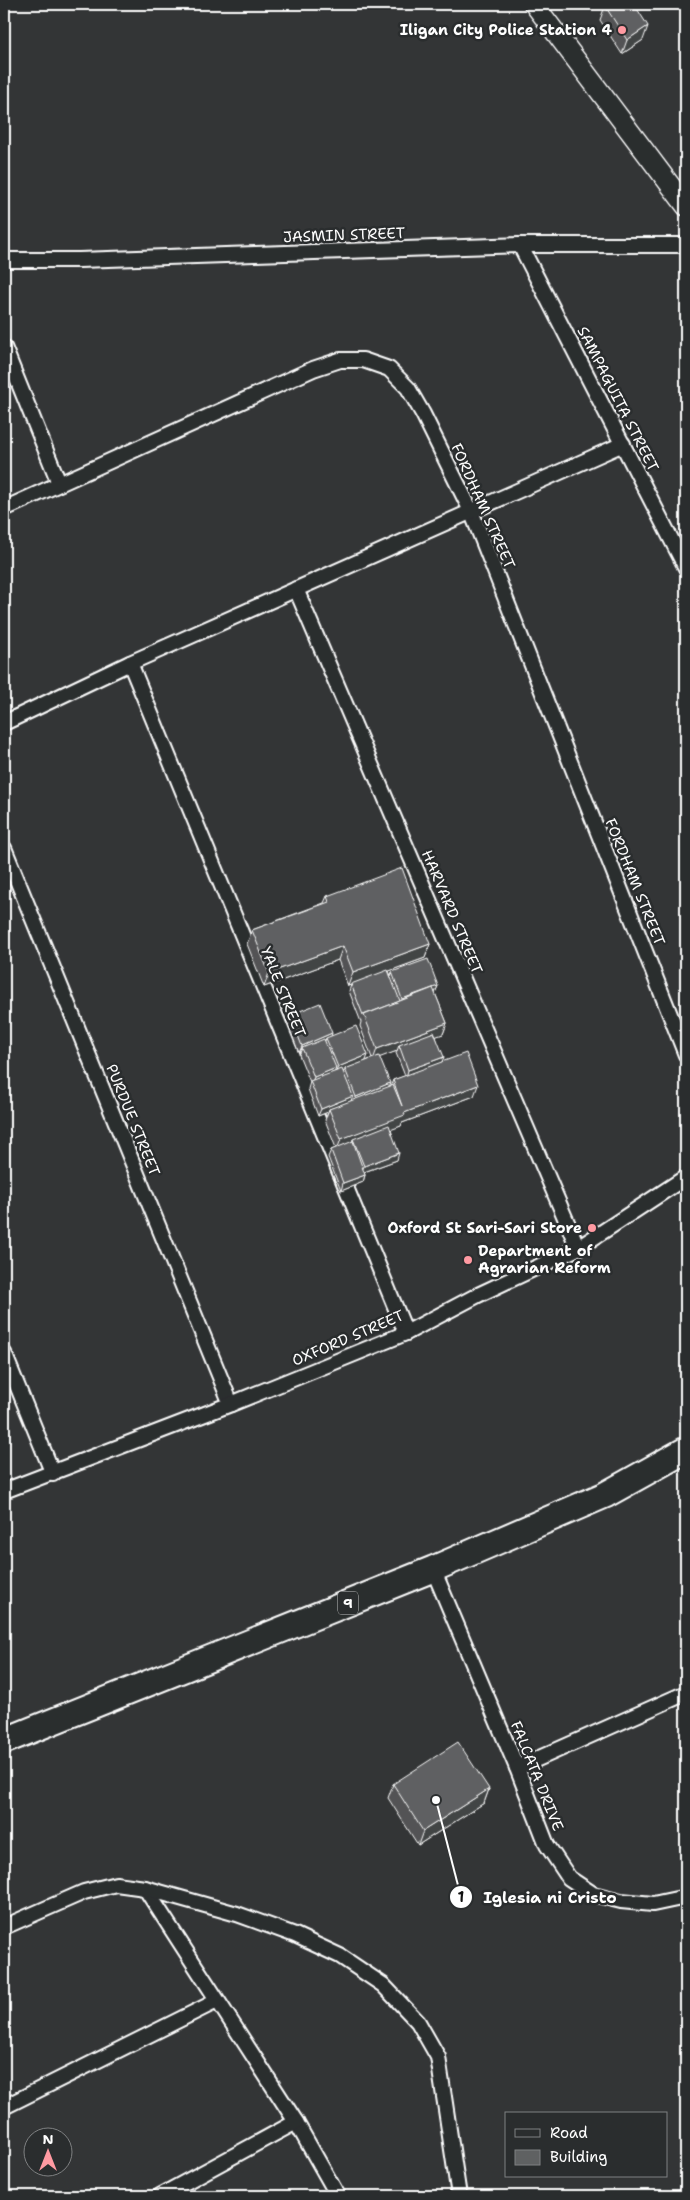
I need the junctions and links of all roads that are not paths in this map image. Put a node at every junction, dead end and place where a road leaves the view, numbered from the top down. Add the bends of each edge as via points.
1 (534, 4) edge
2 (686, 206) edge
3 (520, 245) junction
4 (686, 245) edge
5 (4, 260) edge
6 (4, 347) edge
7 (623, 444) junction
8 (59, 483) junction
9 (4, 509) edge
10 (471, 511) junction
11 (686, 568) edge
12 (296, 589) junction
13 (130, 663) junction
14 (4, 723) edge
15 (4, 848) edge
16 (686, 1055) edge
17 (686, 1177) edge
18 (578, 1248) junction
19 (406, 1333) junction
20 (4, 1353) edge
21 (231, 1404) junction
22 (686, 1450) edge
23 (53, 1474) junction
24 (4, 1491) edge
25 (433, 1569) junction
26 (686, 1693) edge
27 (4, 1741) edge
28 (517, 1768) junction
29 (145, 1888) junction
30 (686, 1897) edge
31 (4, 1927) edge
32 (217, 2001) junction
33 (4, 2107) edge
34 (296, 2122) junction
35 (160, 2196) edge
36 (338, 2196) edge
37 (459, 2196) edge

1 - 2 main road
3 - 4 street, JASMIN STREET
3 - 5 street, JASMIN STREET
3 - 7 street, SAMPAGUITA STREET
6 - 8 street
7 - 10 street
7 - 11 street, SAMPAGUITA STREET
8 - 9 street, FORDHAM STREET
8 - 10 street, FORDHAM STREET via 313,368 340,360 363,360 389,369 408,388
10 - 12 street
10 - 16 street, FORDHAM STREET
12 - 13 street
12 - 18 street, HARVARD STREET
13 - 14 street
13 - 19 street, YALE STREET
15 - 21 street, PURDUE STREET
17 - 18 street, OXFORD STREET
18 - 19 street, OXFORD STREET
19 - 21 street, OXFORD STREET
20 - 23 street
21 - 23 street, OXFORD STREET
22 - 25 highway, 9 via 605,1495
23 - 24 street, OXFORD STREET
25 - 27 highway, 9
25 - 28 street, FALCATA DRIVE
26 - 28 street
28 - 30 street, FALCATA DRIVE via 547,1845 568,1878 594,1894 621,1901 653,1904
29 - 31 street via 116,1884 84,1892
29 - 32 street
29 - 37 street via 295,1934 340,1956 383,1985 418,2022 438,2056
32 - 33 street
32 - 34 street
34 - 35 street
34 - 36 street

